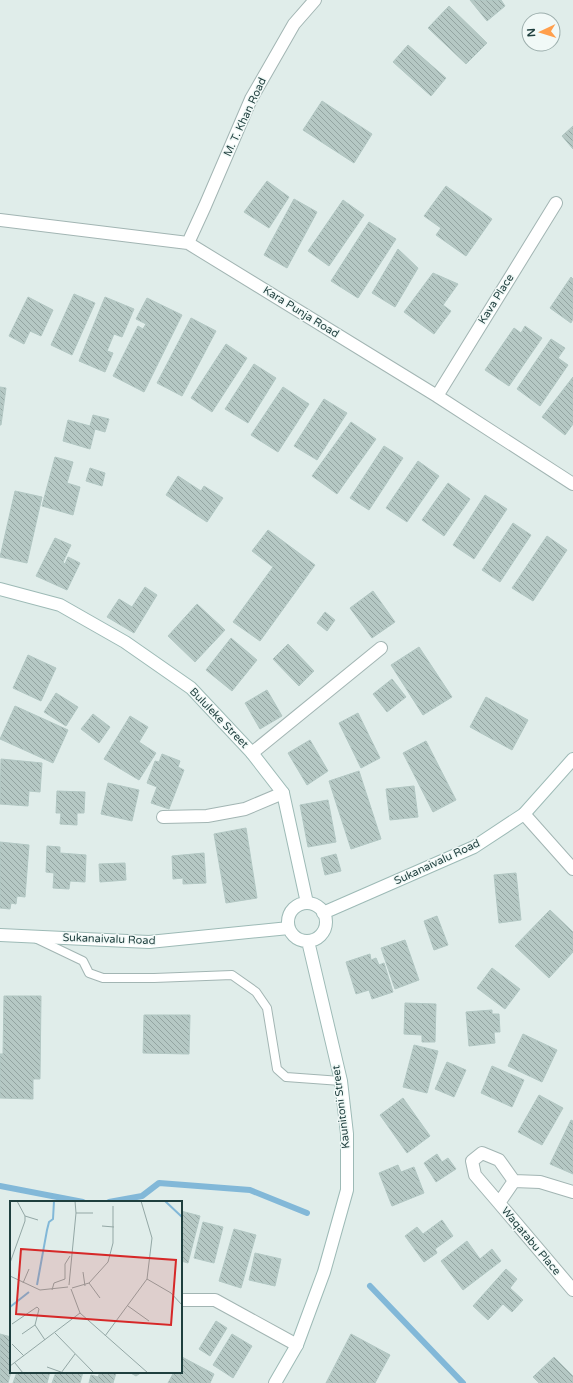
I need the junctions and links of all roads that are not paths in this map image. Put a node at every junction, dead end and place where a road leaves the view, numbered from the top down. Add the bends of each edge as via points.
1 (315, 0) edge
2 (556, 203) dead end
3 (0, 220) edge
4 (188, 243) junction
5 (437, 396) junction
6 (573, 484) edge
7 (0, 589) edge
8 (381, 648) dead end
9 (252, 753) junction
10 (573, 759) edge
11 (283, 793) junction
12 (524, 814) junction
13 (163, 817) dead end
14 (573, 869) edge
15 (307, 904) junction
16 (323, 913) junction
17 (289, 928) junction
18 (0, 935) edge
19 (32, 937) junction
20 (308, 941) junction
21 (340, 1081) junction
22 (514, 1181) junction
23 (573, 1192) edge
24 (499, 1203) junction
25 (573, 1290) edge
26 (182, 1300) edge
27 (297, 1345) junction
28 (275, 1383) edge

1 - 4 street, M. T. Khan Road via 294,24 251,99
2 - 5 street, Kava Place
3 - 4 street, Kara Punja Road
4 - 5 street, Kara Punja Road
5 - 6 street, Kara Punja Road
7 - 9 street, Bululeke Street via 60,605 125,642 191,688
8 - 9 street
9 - 11 street, Bululeke Street
10 - 12 street, Sukanaivalu Road
11 - 13 street via 245,809 207,816
11 - 15 street, Bululeke Street
12 - 14 street
12 - 16 street, Sukanaivalu Road via 474,847
15 - 16 street via 319,908
15 - 17 street via 300,905 290,914
16 - 20 street via 326,919 323,931 320,936
17 - 19 street, Sukanaivalu Road via 150,942
17 - 20 street via 295,937
18 - 19 street, Sukanaivalu Road
19 - 21 lane via 83,961 89,973 103,978 232,975 256,992 267,1008 277,1069 286,1077
20 - 21 street, Kaunitoni Street
21 - 27 street, Kaunitoni Street via 347,1134 347,1190 324,1272
22 - 23 street via 540,1182
22 - 24 street, Waqatabu Place
22 - 24 street via 499,1160 482,1153 472,1161 475,1176
24 - 25 street, Waqatabu Place
26 - 27 street via 215,1300
27 - 28 street, Kaunitoni Street

